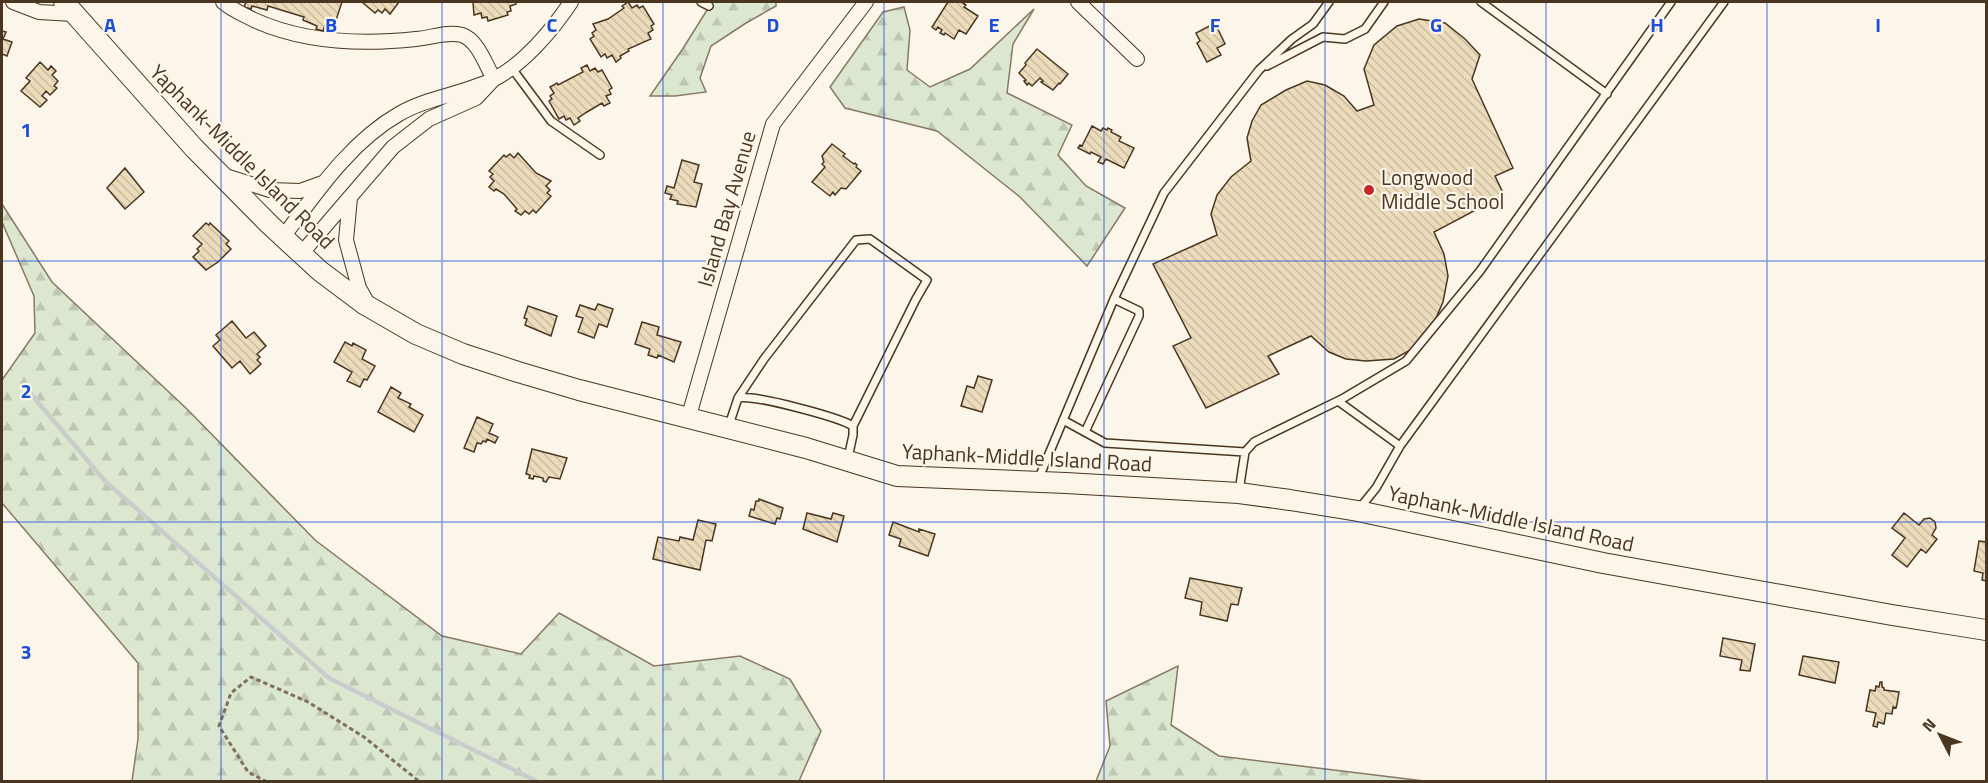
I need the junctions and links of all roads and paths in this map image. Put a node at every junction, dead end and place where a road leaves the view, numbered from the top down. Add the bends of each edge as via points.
1 (12, 2) edge
2 (223, 2) edge
3 (571, 2) edge
4 (701, 2) edge
5 (866, 2) edge
6 (1078, 2) edge
7 (1329, 2) edge
8 (1384, 2) edge
9 (1481, 2) edge
10 (1671, 2) edge
11 (1724, 2) edge
12 (710, 6) dead end
13 (69, 8) edge
14 (1137, 59) dead end
15 (511, 67) junction
16 (1259, 70) junction
17 (494, 79) junction
18 (1606, 94) junction
19 (600, 155) dead end
20 (218, 174) junction
21 (327, 181) junction
22 (351, 197) junction
23 (283, 237) junction
24 (301, 254) junction
25 (1114, 298) junction
26 (371, 308) junction
27 (738, 398) junction
28 (1338, 401) junction
29 (688, 419) junction
30 (1063, 420) junction
31 (853, 426) junction
32 (728, 428) junction
33 (1085, 432) junction
34 (1400, 446) junction
35 (1245, 452) junction
36 (848, 461) junction
37 (1038, 482) junction
38 (1239, 493) junction
39 (1358, 511) junction
40 (1986, 630) edge
41 (267, 782) edge
42 (420, 782) edge

1 - 13 street via 39,12
2 - 17 street via 271,27 319,40 354,43 463,36 475,45
3 - 15 street via 538,44
4 - 12 lane
5 - 29 street, Island Bay Avenue via 773,124
6 - 14 street
7 - 16 lane via 1313,24
8 - 16 lane via 1365,29 1345,39 1323,37
9 - 18 lane
10 - 18 lane
11 - 34 lane
13 - 20 main road, Yaphank-Middle Island Road
15 - 17 street
15 - 19 lane via 551,122
16 - 25 lane via 1164,193
17 - 21 street via 400,113 368,135
17 - 22 street via 476,98 429,118 393,147
18 - 28 lane via 1480,271 1406,361
20 - 21 street via 270,190 300,191
20 - 23 main road, Yaphank-Middle Island Road
21 - 23 street
22 - 24 street
22 - 26 street via 346,240 359,288
23 - 24 main road, Yaphank-Middle Island Road
24 - 26 main road, Yaphank-Middle Island Road
25 - 30 lane
25 - 33 lane via 1139,311 1139,316
26 - 29 main road, Yaphank-Middle Island Road via 416,334 463,354
27 - 31 lane via 763,399
27 - 31 lane via 856,240 870,239 927,280
27 - 32 lane
28 - 34 lane
28 - 35 lane via 1254,442
29 - 32 main road, Yaphank-Middle Island Road
30 - 33 lane
30 - 37 lane
31 - 36 lane
32 - 36 main road, Yaphank-Middle Island Road
33 - 35 lane via 1105,443
34 - 39 lane
35 - 38 lane
36 - 37 main road, Yaphank-Middle Island Road via 897,476
37 - 38 main road, Yaphank-Middle Island Road
38 - 39 main road, Yaphank-Middle Island Road
39 - 40 main road, Yaphank-Middle Island Road via 1604,563
41 - 42 path via 248,772 219,726 231,693 251,677 308,702 364,737

